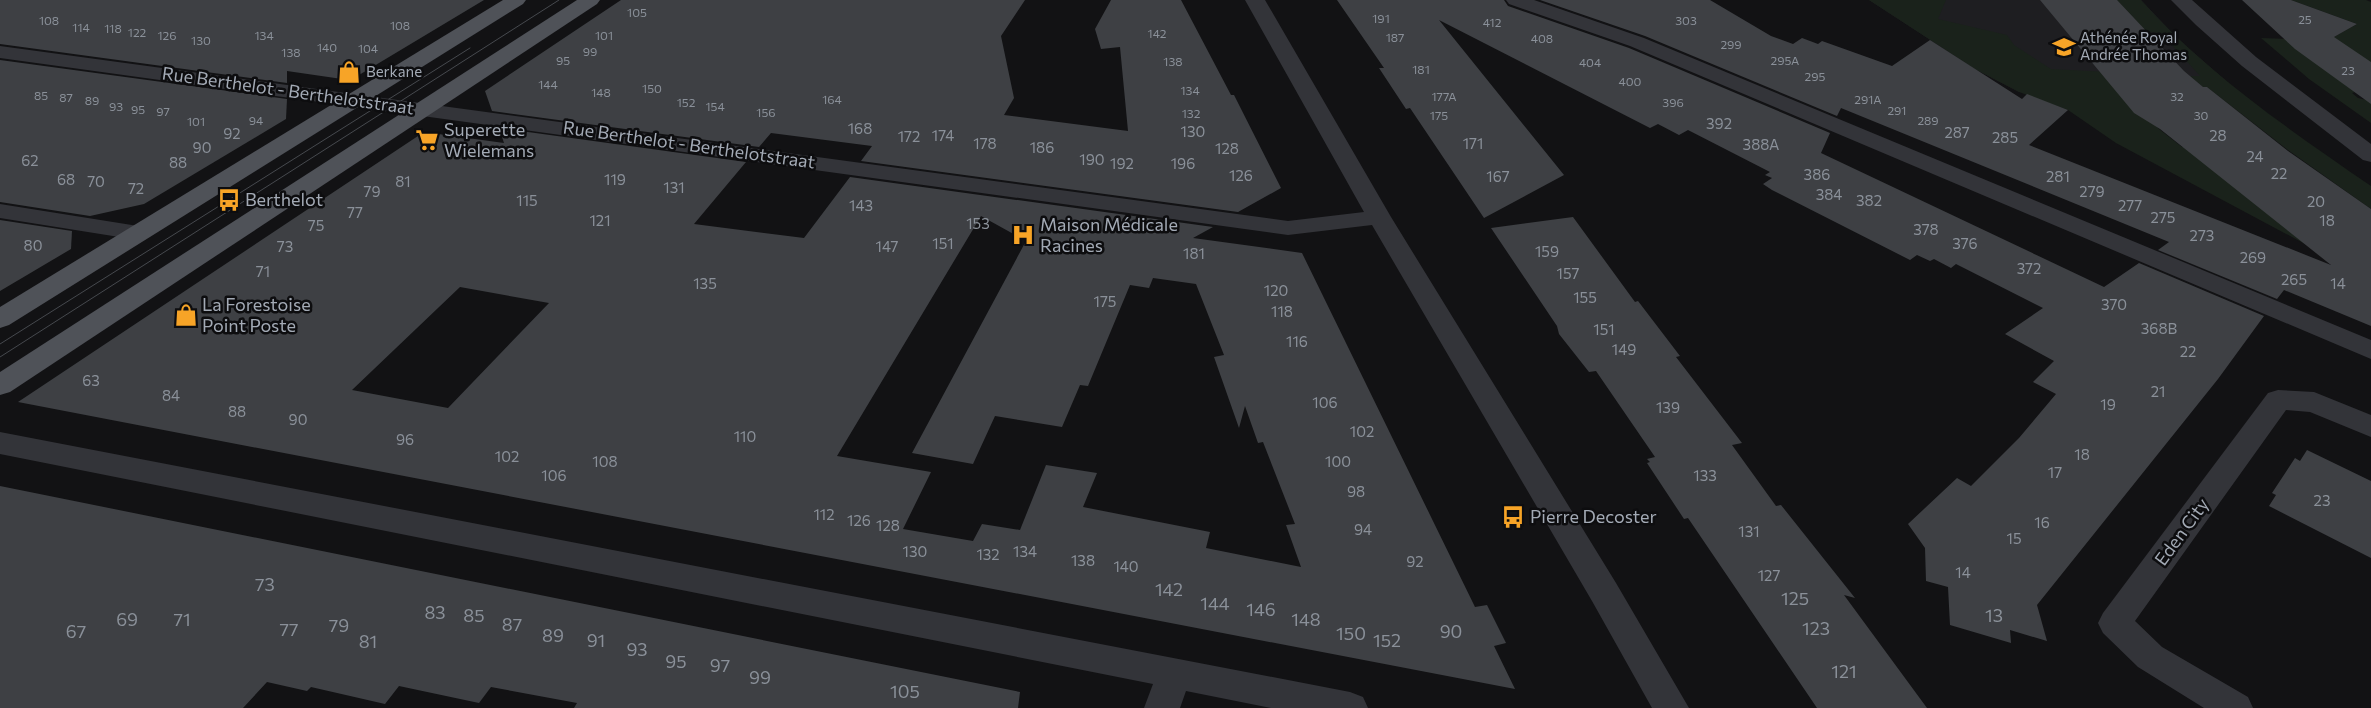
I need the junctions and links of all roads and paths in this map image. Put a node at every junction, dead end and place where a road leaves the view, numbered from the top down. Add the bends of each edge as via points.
1 (516, 0) edge
2 (590, 0) edge
3 (1255, 0) edge
4 (1516, 0) edge
5 (2181, 0) edge
6 (0, 52) edge
7 (354, 99) junction
8 (424, 108) junction
9 (2371, 155) edge
10 (0, 211) edge
11 (1379, 217) junction
12 (138, 233) junction
13 (0, 318) edge
14 (2371, 350) edge
15 (0, 384) edge
16 (2371, 427) edge
17 (0, 443) edge
18 (1174, 674) junction
19 (1162, 708) edge
20 (1350, 708) edge
21 (1671, 708) edge
22 (2235, 708) edge

1 - 7 main road
2 - 8 main road
3 - 11 street
4 - 14 street via 1637,42
5 - 9 street via 2214,33 2285,91
6 - 7 street, Rue Berthelot - Berthelotstraat
7 - 8 street, Rue Berthelot - Berthelotstraat
7 - 12 main road
8 - 11 street, Rue Berthelot - Berthelotstraat via 1288,228
8 - 15 main road
10 - 12 street
11 - 21 street
12 - 13 main road
16 - 22 street, Eden City via 2314,402 2278,400 2115,623 2150,657
17 - 18 street
18 - 19 street
18 - 20 street

